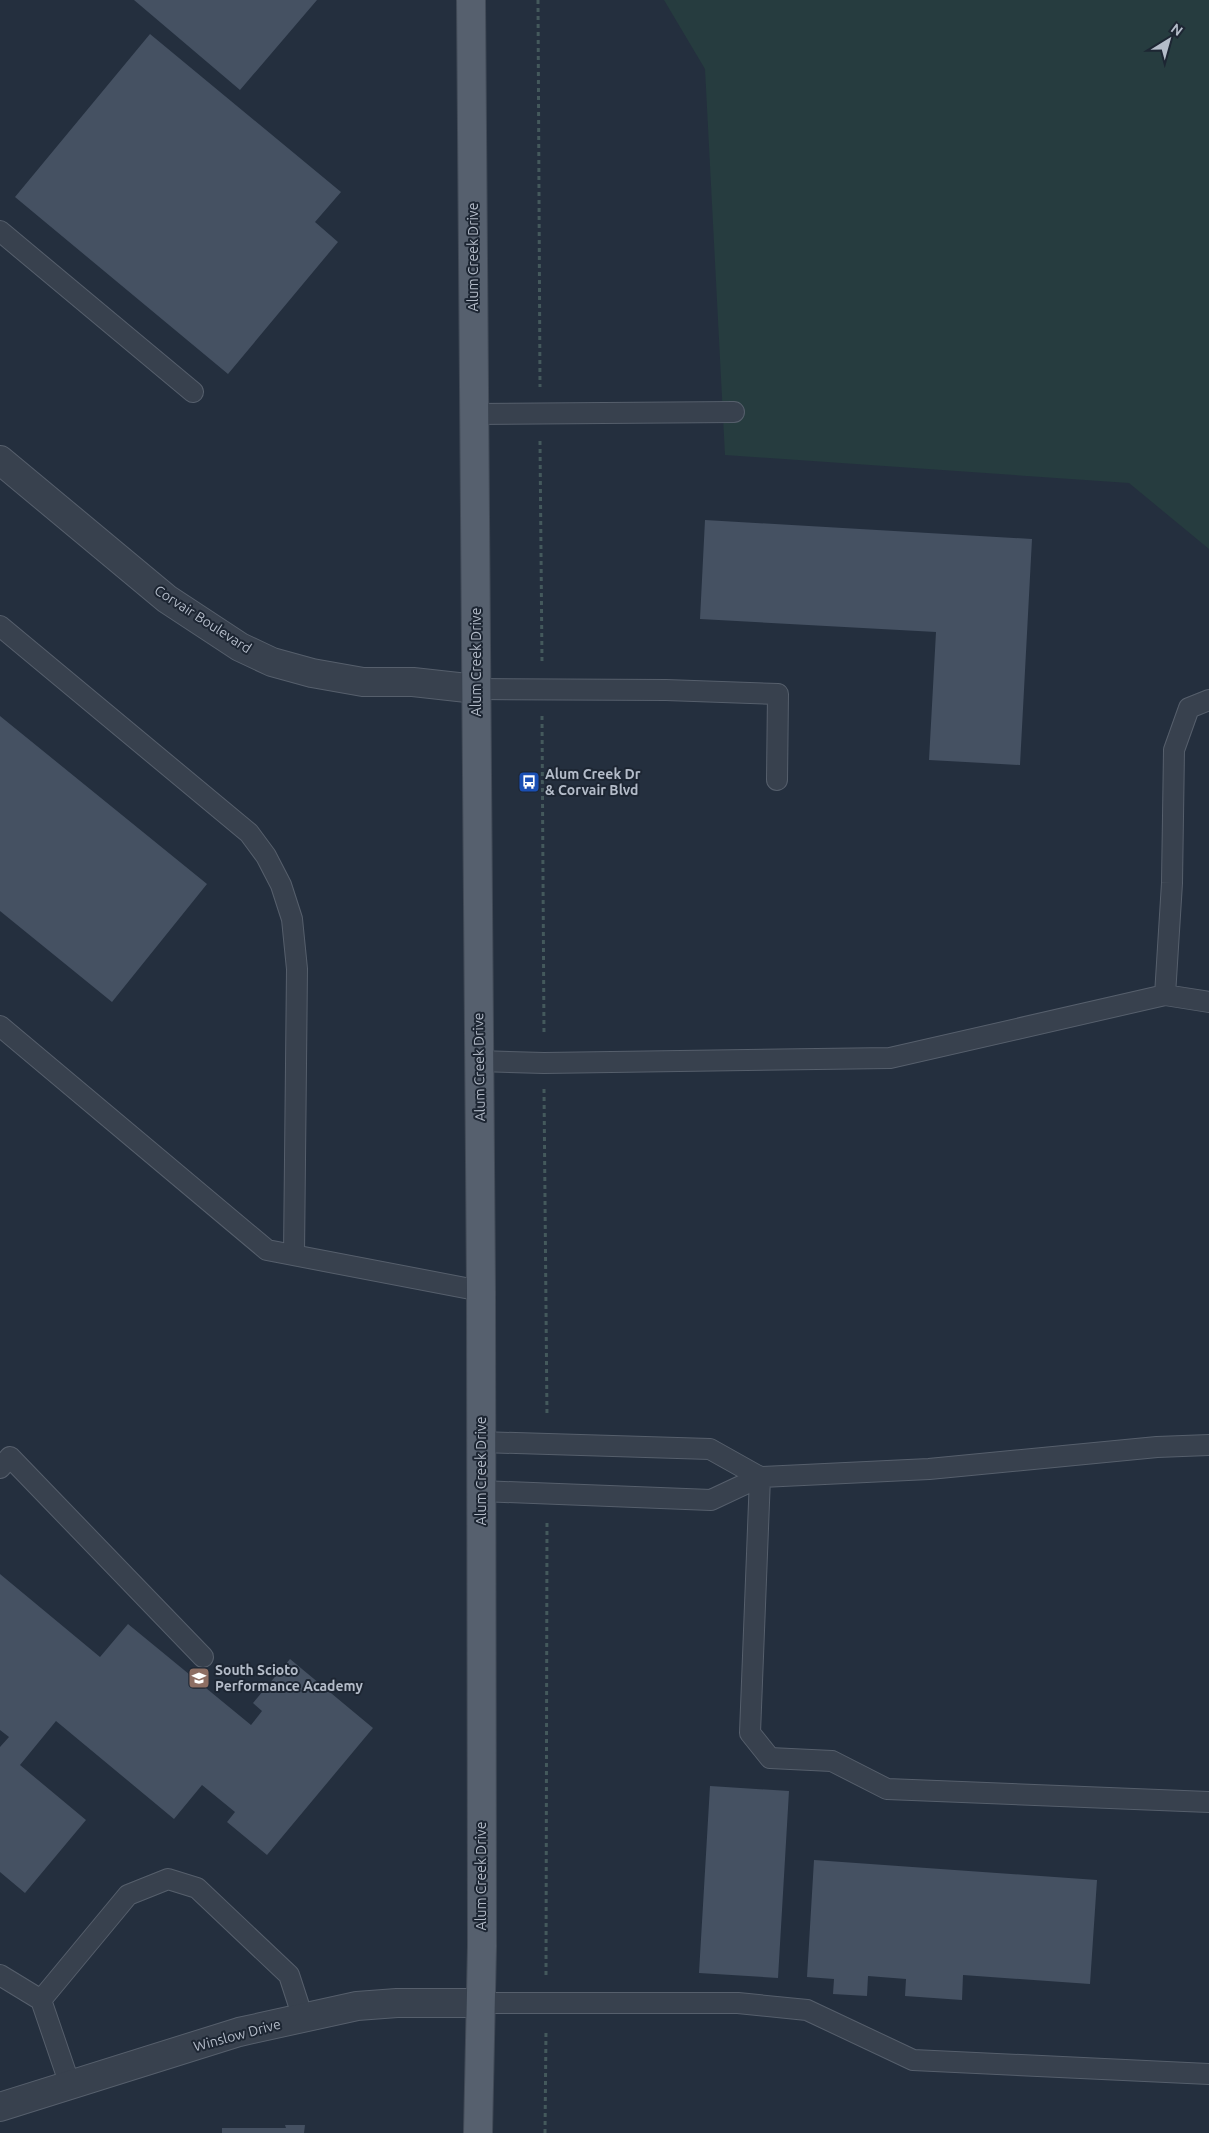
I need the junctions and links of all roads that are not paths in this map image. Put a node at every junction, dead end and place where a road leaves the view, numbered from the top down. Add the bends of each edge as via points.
1 (471, 0) edge
2 (0, 231) edge
3 (193, 392) dead end
4 (734, 412) dead end
5 (474, 414) junction
6 (0, 460) edge
7 (0, 626) edge
8 (476, 689) junction
9 (1209, 700) edge
10 (777, 780) dead end
11 (1165, 995) junction
12 (1209, 1002) edge
13 (0, 1026) edge
14 (479, 1061) junction
15 (294, 1255) junction
16 (481, 1291) junction
17 (481, 1442) junction
18 (1209, 1445) edge
19 (0, 1468) edge
20 (760, 1477) junction
21 (481, 1491) junction
22 (203, 1657) dead end
23 (1209, 1802) edge
24 (0, 1975) edge
25 (41, 2000) junction
26 (481, 2003) junction
27 (303, 2018) junction
28 (1209, 2074) edge
29 (70, 2085) junction
30 (0, 2107) edge
31 (478, 2133) edge

1 - 5 main road, Alum Creek Drive
2 - 3 lane
4 - 5 lane
5 - 8 main road, Alum Creek Drive
6 - 8 street, Corvair Boulevard via 167,599 240,647 272,662 363,682 413,682
7 - 15 lane via 249,833 281,885 292,919 297,969
8 - 10 lane via 778,694
8 - 14 main road, Alum Creek Drive
9 - 11 lane via 1189,708 1174,750 1172,883
11 - 12 lane
11 - 14 lane via 890,1058
13 - 15 lane via 267,1250
14 - 16 main road, Alum Creek Drive
15 - 16 lane
16 - 17 main road, Alum Creek Drive
17 - 20 lane via 710,1449
17 - 21 main road, Alum Creek Drive
18 - 20 lane via 929,1469
19 - 22 lane via 10,1457
20 - 21 lane via 711,1500
20 - 23 lane via 750,1733 770,1758 832,1761 887,1789
21 - 26 main road, Alum Creek Drive
24 - 25 lane
25 - 27 lane via 128,1895 168,1880 197,1888 289,1975
25 - 29 lane
26 - 27 street, Winslow Drive via 357,2006
26 - 28 lane via 738,2003 807,2010 913,2060
26 - 31 main road, Alum Creek Drive
27 - 29 street, Winslow Drive via 239,2032
29 - 30 street, Winslow Drive

